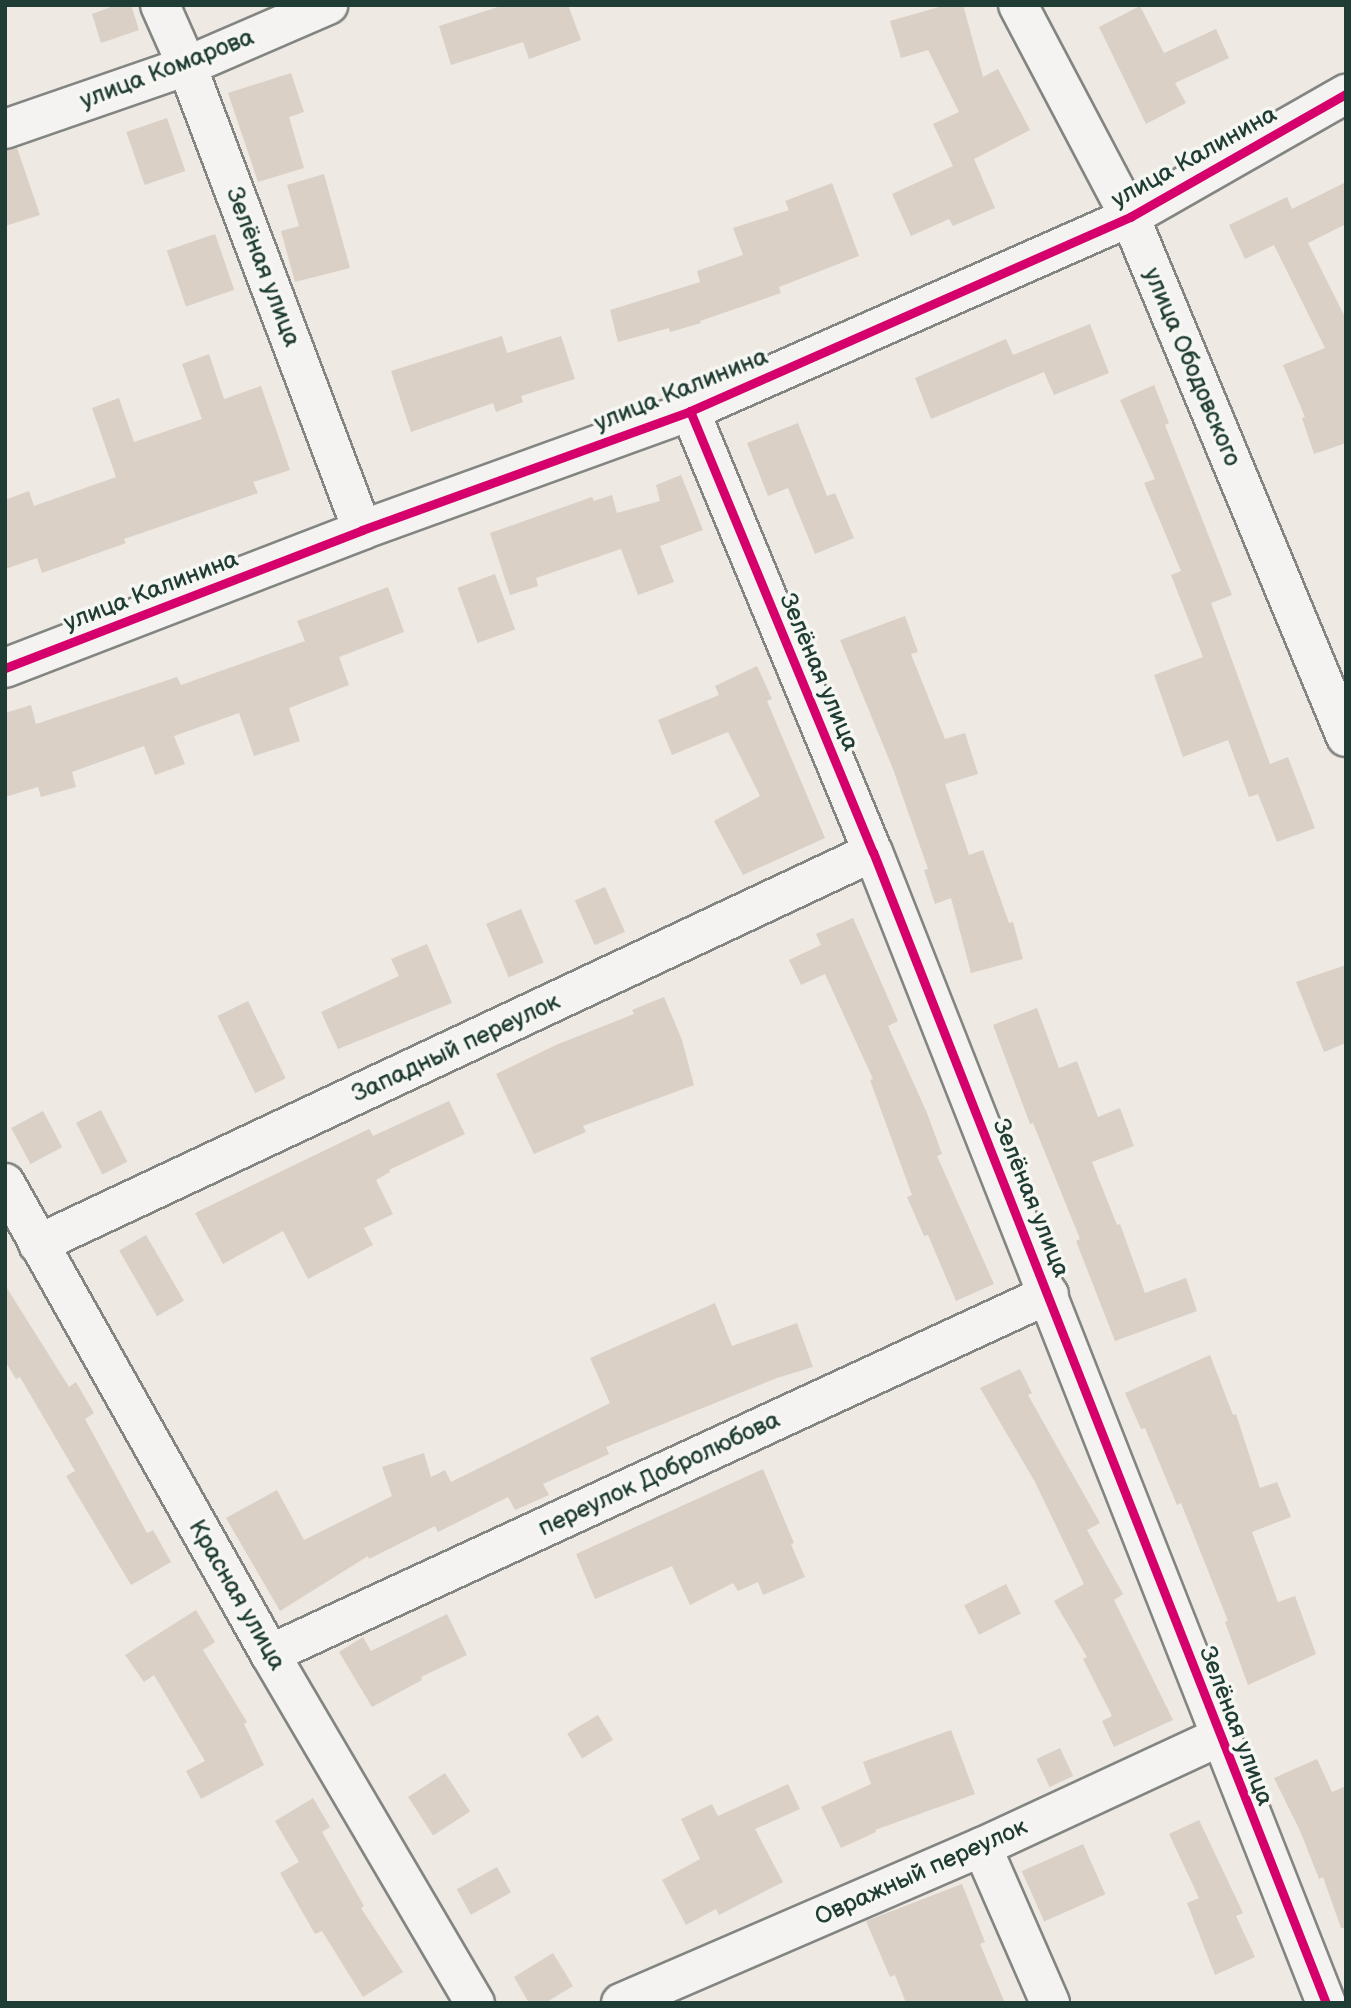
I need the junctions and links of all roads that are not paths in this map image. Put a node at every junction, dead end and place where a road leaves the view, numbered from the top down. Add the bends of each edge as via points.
1 (160, 5) edge
2 (328, 5) edge
3 (1018, 5) edge
4 (187, 66) junction
5 (1346, 94) edge
6 (5, 129) edge
7 (1130, 217) junction
8 (690, 411) junction
9 (362, 530) junction
10 (5, 668) edge
11 (1346, 737) edge
12 (873, 852) junction
13 (5, 1183) edge
14 (38, 1244) junction
15 (1049, 1294) junction
16 (270, 1654) junction
17 (1219, 1737) junction
18 (982, 1847) junction
19 (475, 2003) edge
20 (621, 2003) edge
21 (1050, 2003) edge
22 (1326, 2003) edge

1 - 4 street, Зелёная улица
2 - 4 street, улица Комарова
3 - 7 street, улица Ободовского
4 - 6 street, улица Комарова
4 - 9 street, Зелёная улица
5 - 7 street, улица Калинина
7 - 8 street, улица Калинина
7 - 11 street, улица Ободовского
8 - 9 street, улица Калинина
8 - 12 street, Зелёная улица
9 - 10 street, улица Калинина
12 - 14 street, Западный переулок
12 - 15 street, Зелёная улица
13 - 14 street, Красная улица
14 - 16 street, Красная улица
15 - 16 street, переулок Добролюбова
15 - 17 street, Зелёная улица
16 - 19 street, Красная улица
17 - 18 street, Овражный переулок
17 - 22 street, Зелёная улица
18 - 20 street, Овражный переулок
18 - 21 street

